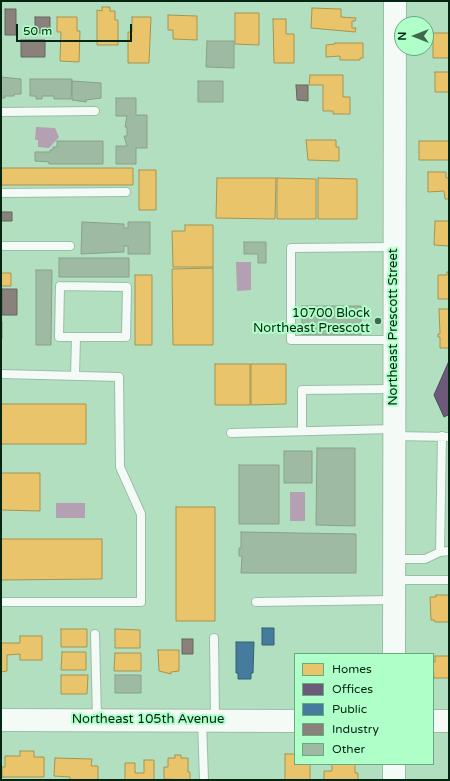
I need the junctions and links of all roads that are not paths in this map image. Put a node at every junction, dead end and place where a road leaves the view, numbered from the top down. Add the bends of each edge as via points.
1 (396, 1) edge
2 (95, 111) dead end
3 (1, 112) edge
4 (126, 192) dead end
5 (1, 193) edge
6 (1, 246) edge
7 (70, 246) dead end
8 (394, 247) junction
9 (76, 337) junction
10 (394, 340) junction
11 (1, 374) edge
12 (75, 376) junction
13 (394, 389) junction
14 (302, 431) junction
15 (231, 433) dead end
16 (394, 433) junction
17 (445, 437) edge
18 (449, 551) edge
19 (440, 552) junction
20 (394, 580) junction
21 (449, 580) edge
22 (1, 602) edge
23 (256, 602) dead end
24 (95, 634) dead end
25 (214, 638) dead end
26 (394, 653) edge
27 (1, 720) edge
28 (97, 720) junction
29 (209, 720) junction
30 (294, 721) edge
31 (434, 721) edge
32 (449, 722) edge
33 (394, 765) edge
34 (204, 780) edge
35 (394, 780) edge

1 - 8 street, Northeast Prescott Street
2 - 3 lane
4 - 5 lane
6 - 7 lane
8 - 10 street, Northeast Prescott Street
8 - 10 lane via 291,248 292,340
9 - 9 lane via 59,337 60,286 126,287 126,337
9 - 12 lane
10 - 13 street, Northeast Prescott Street
11 - 12 lane
12 - 22 lane via 119,377 120,468 141,514 141,602
13 - 14 lane via 302,390
13 - 16 street, Northeast Prescott Street
14 - 15 lane
14 - 16 lane
16 - 17 lane
16 - 20 street, Northeast Prescott Street
17 - 19 lane
18 - 19 lane
19 - 20 lane
20 - 21 lane
20 - 23 lane
20 - 26 street, Northeast Prescott Street
24 - 28 lane
25 - 29 lane
27 - 28 street, Northeast 105th Avenue
28 - 29 street, Northeast 105th Avenue
29 - 30 street, Northeast 105th Avenue
29 - 34 lane
31 - 32 street
33 - 35 street

